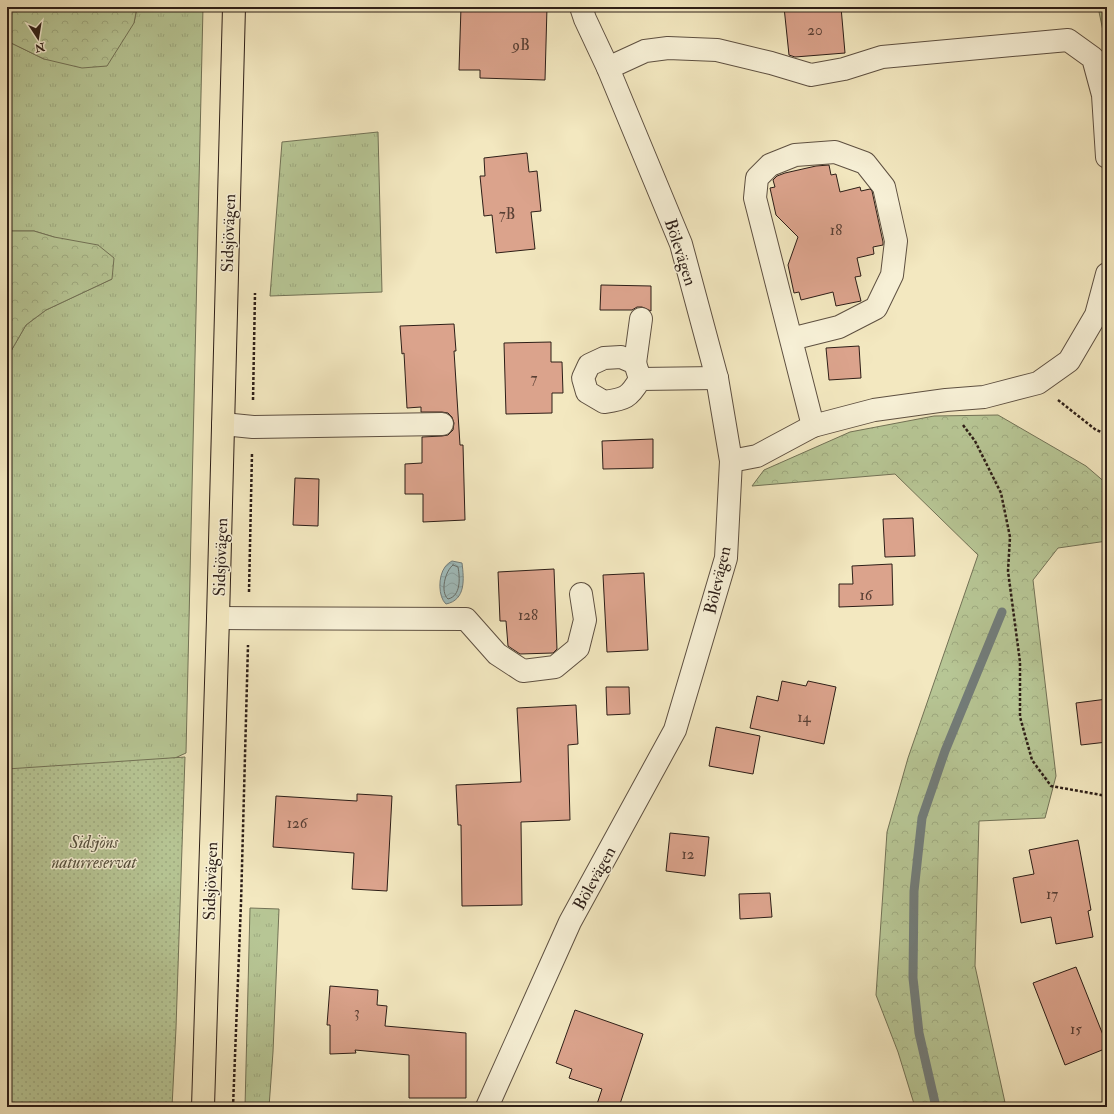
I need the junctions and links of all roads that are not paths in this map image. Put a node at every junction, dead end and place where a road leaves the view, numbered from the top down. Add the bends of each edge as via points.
1 (234, 7) edge
2 (581, 7) edge
3 (608, 68) junction
4 (1107, 157) edge
5 (1107, 274) edge
6 (641, 319) dead end
7 (791, 339) junction
8 (717, 378) junction
9 (223, 424) junction
10 (442, 424) dead end
11 (813, 426) junction
12 (731, 461) junction
13 (581, 594) dead end
14 (218, 618) junction
15 (203, 1107) edge
16 (487, 1107) edge

1 - 9 main road, Sidsjövägen
2 - 3 street, Bölevägen
3 - 4 street via 645,51 668,48 717,50 811,75 844,69 882,57 1068,40 1093,58 1103,95
3 - 8 street, Bölevägen via 681,244
5 - 11 street via 1096,314 1069,361 1038,383 984,397 874,410
6 - 8 street via 637,371
7 - 7 street via 755,198 757,178 770,165 795,155 835,152 865,162 884,187 896,241 892,275 876,308 840,327
7 - 11 street
8 - 12 street, Bölevägen
9 - 10 street via 253,427
9 - 14 main road, Sidsjövägen
11 - 12 street via 758,456
12 - 16 street, Bölevägen via 726,558 675,730 570,922
13 - 14 street via 585,620 578,648 555,667 523,672 497,654 466,619
14 - 15 main road, Sidsjövägen

